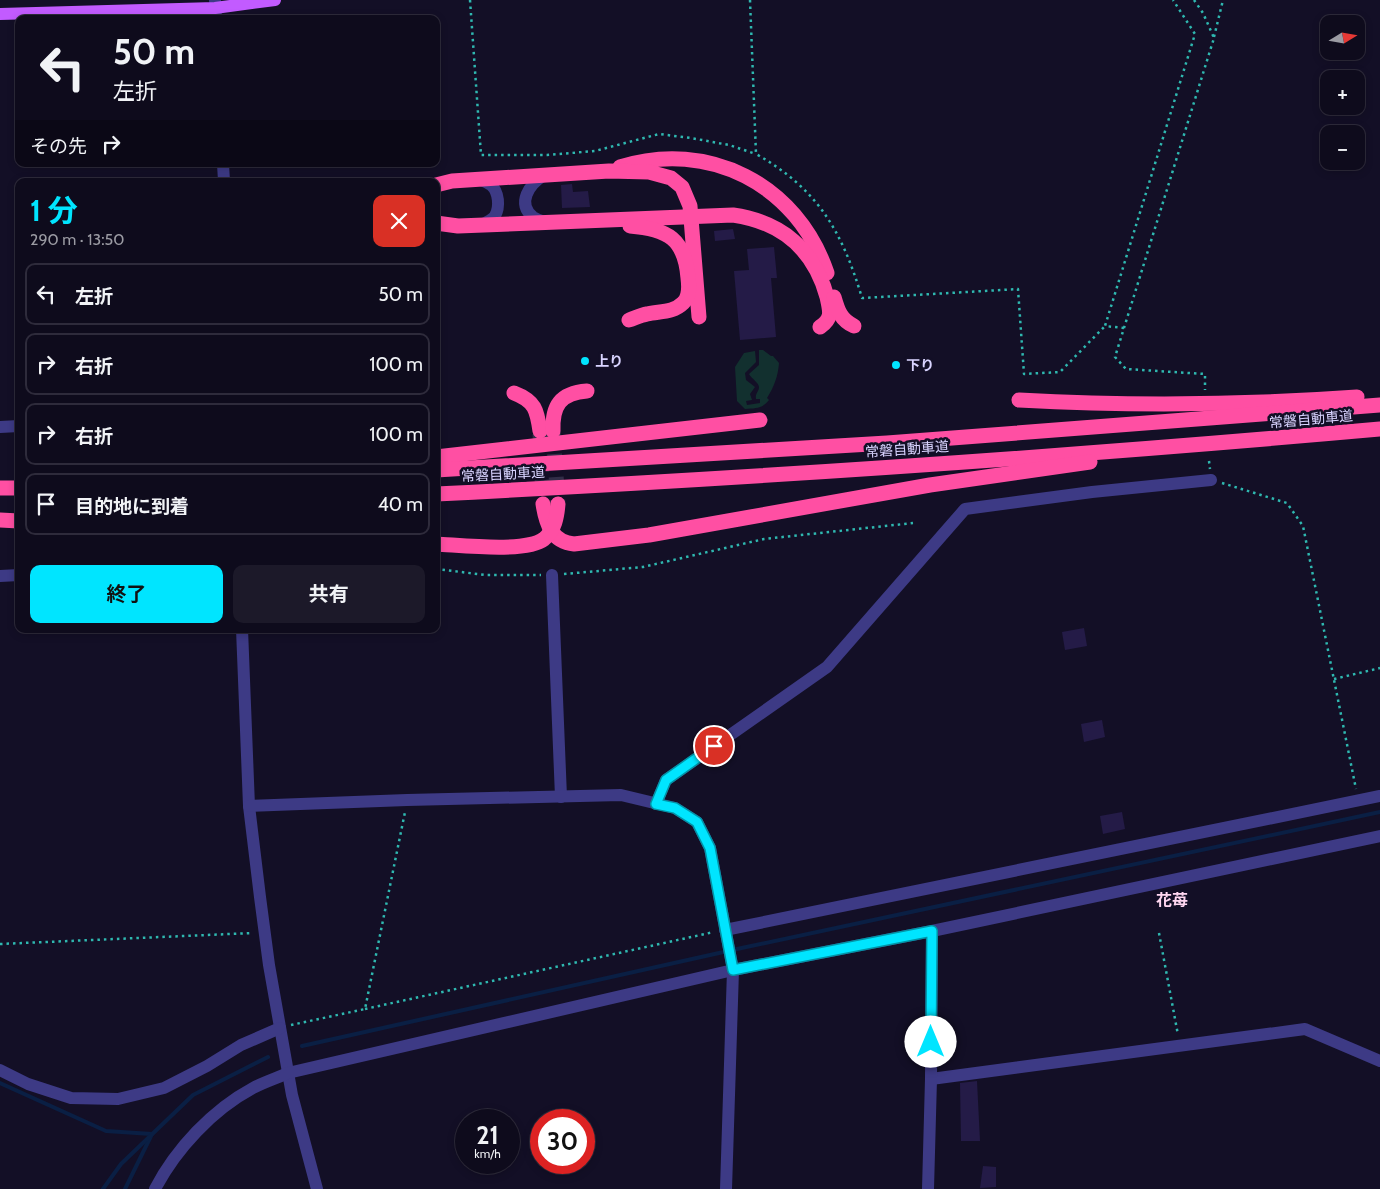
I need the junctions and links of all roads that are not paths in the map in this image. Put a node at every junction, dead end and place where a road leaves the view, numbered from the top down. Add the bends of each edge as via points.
1 (275, 0) edge
2 (215, 9) edge
3 (0, 14) edge
4 (609, 171) junction
5 (543, 176) junction
6 (480, 180) junction
7 (440, 184) edge
8 (692, 216) junction
9 (606, 221) junction
10 (545, 222) junction
11 (440, 224) edge
12 (482, 225) junction
13 (699, 317) dead end
14 (629, 320) dead end
15 (854, 326) dead end
16 (820, 328) dead end
17 (587, 391) dead end
18 (514, 393) dead end
19 (1380, 396) edge
20 (1018, 400) dead end
21 (1380, 405) edge
22 (760, 420) dead end
23 (15, 426) edge
24 (0, 427) edge
25 (1380, 429) edge
26 (1257, 440) junction
27 (440, 457) edge
28 (440, 470) edge
29 (1210, 480) road end
30 (0, 488) edge
31 (15, 488) edge
32 (440, 494) edge
33 (550, 504) tunnel mouth
34 (0, 511) edge
35 (15, 511) edge
36 (0, 520) edge
37 (15, 521) edge
38 (551, 531) junction
39 (440, 544) edge
40 (15, 575) edge
41 (552, 575) road end
42 (0, 576) edge
43 (242, 633) edge
44 (1380, 796) edge
45 (562, 797) junction
46 (656, 804) junction
47 (249, 806) junction
48 (1380, 836) edge
49 (725, 930) junction
50 (932, 931) junction
51 (733, 970) junction
52 (280, 1028) junction
53 (1380, 1062) edge
54 (0, 1070) edge
55 (288, 1073) junction
56 (931, 1079) junction
57 (155, 1189) edge
58 (317, 1189) edge
59 (726, 1189) edge
60 (928, 1189) edge

1 - 2 main road
2 - 3 main road
4 - 5 highway
4 - 8 highway via 649,172 671,178 686,194
4 - 15 highway via 639,161 686,158 736,171 758,183 777,197 811,237 839,313
5 - 6 highway
5 - 10 street via 534,182 526,196 532,216
6 - 7 highway
6 - 12 street via 492,186 498,204 496,215
8 - 9 highway
8 - 13 highway
8 - 16 highway via 751,218 770,225 798,244 809,257 824,286 830,316
9 - 10 highway
9 - 14 highway via 665,234 682,249 687,264 688,294 682,305
10 - 12 highway
11 - 12 highway
17 - 18 highway via 568,395 560,401 547,431 531,402
19 - 20 highway via 1176,404
21 - 28 highway, 常磐自動車道 via 888,444
22 - 27 highway
23 - 24 street
25 - 26 highway, 常磐自動車道
26 - 32 highway, 常磐自動車道 via 889,467
26 - 38 highway via 930,485 649,535 574,544 565,543
29 - 46 street via 965,509 827,667 666,780
30 - 31 highway
33 - 38 highway via 557,514
34 - 35 highway
36 - 37 highway
38 - 39 highway via 544,539 525,546
40 - 42 street
41 - 45 street
43 - 47 street
44 - 49 street
45 - 46 street via 621,795
45 - 47 street
46 - 49 street via 675,808 697,822 710,848
47 - 52 street via 264,932
48 - 50 street
49 - 51 street
50 - 51 street
50 - 56 street
51 - 55 street
51 - 59 street
52 - 54 street via 241,1045 164,1088 118,1099 71,1098 28,1084
52 - 55 street
53 - 56 street via 1305,1029
55 - 57 street via 253,1088 205,1124 162,1174
55 - 58 street
56 - 60 street

